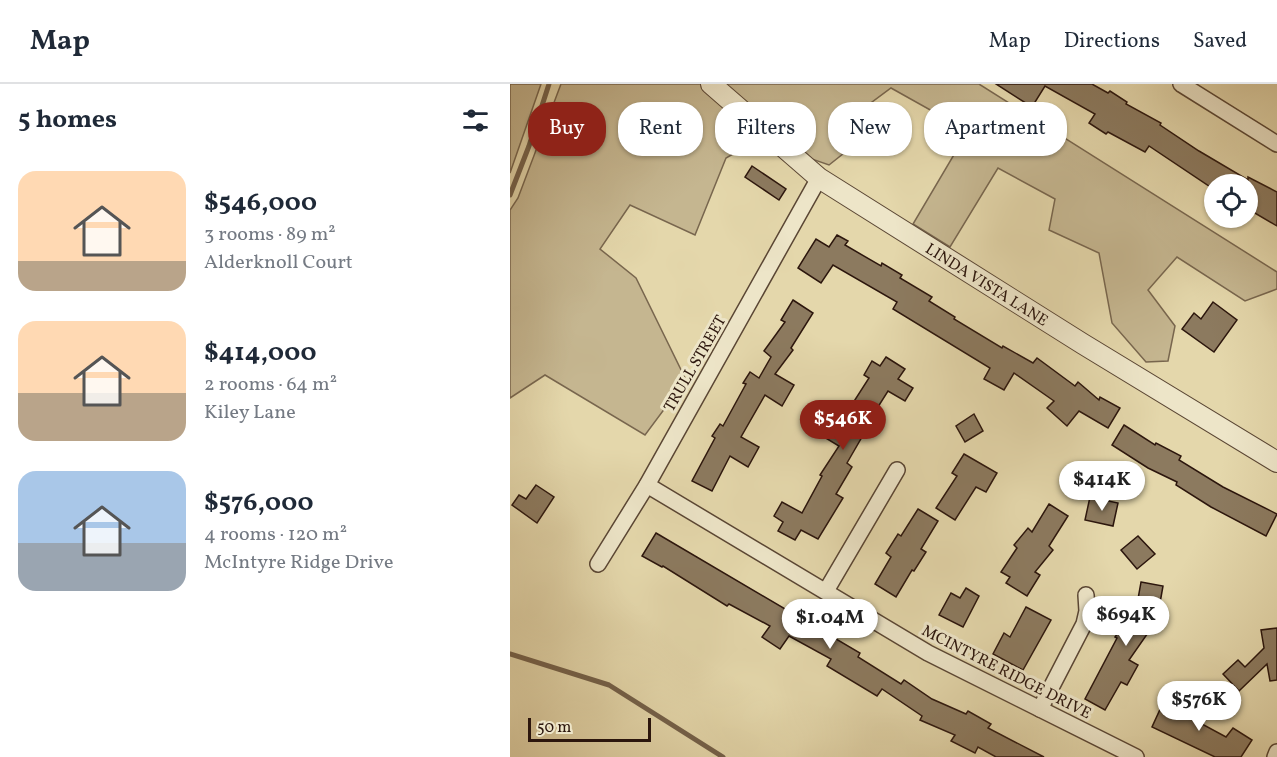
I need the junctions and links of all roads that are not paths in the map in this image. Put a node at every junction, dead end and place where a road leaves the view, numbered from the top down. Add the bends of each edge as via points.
1 (711, 84) edge
2 (1181, 84) edge
3 (1277, 144) edge
4 (819, 178) junction
5 (1277, 462) edge
6 (897, 470) dead end
7 (647, 485) junction
8 (598, 564) dead end
9 (826, 591) junction
10 (1086, 595) dead end
11 (1041, 709) junction
12 (1277, 752) edge
13 (1136, 757) edge
14 (1275, 757) edge

1 - 4 street, LINDA VISTA LANE
2 - 3 street
4 - 5 street, LINDA VISTA LANE
4 - 7 street, TRULL STREET
6 - 9 street
7 - 8 street, TRULL STREET
7 - 9 street, MCINTYRE RIDGE DRIVE
9 - 11 street, MCINTYRE RIDGE DRIVE via 928,653
10 - 11 street via 1084,624
11 - 13 street, MCINTYRE RIDGE DRIVE
12 - 14 street

